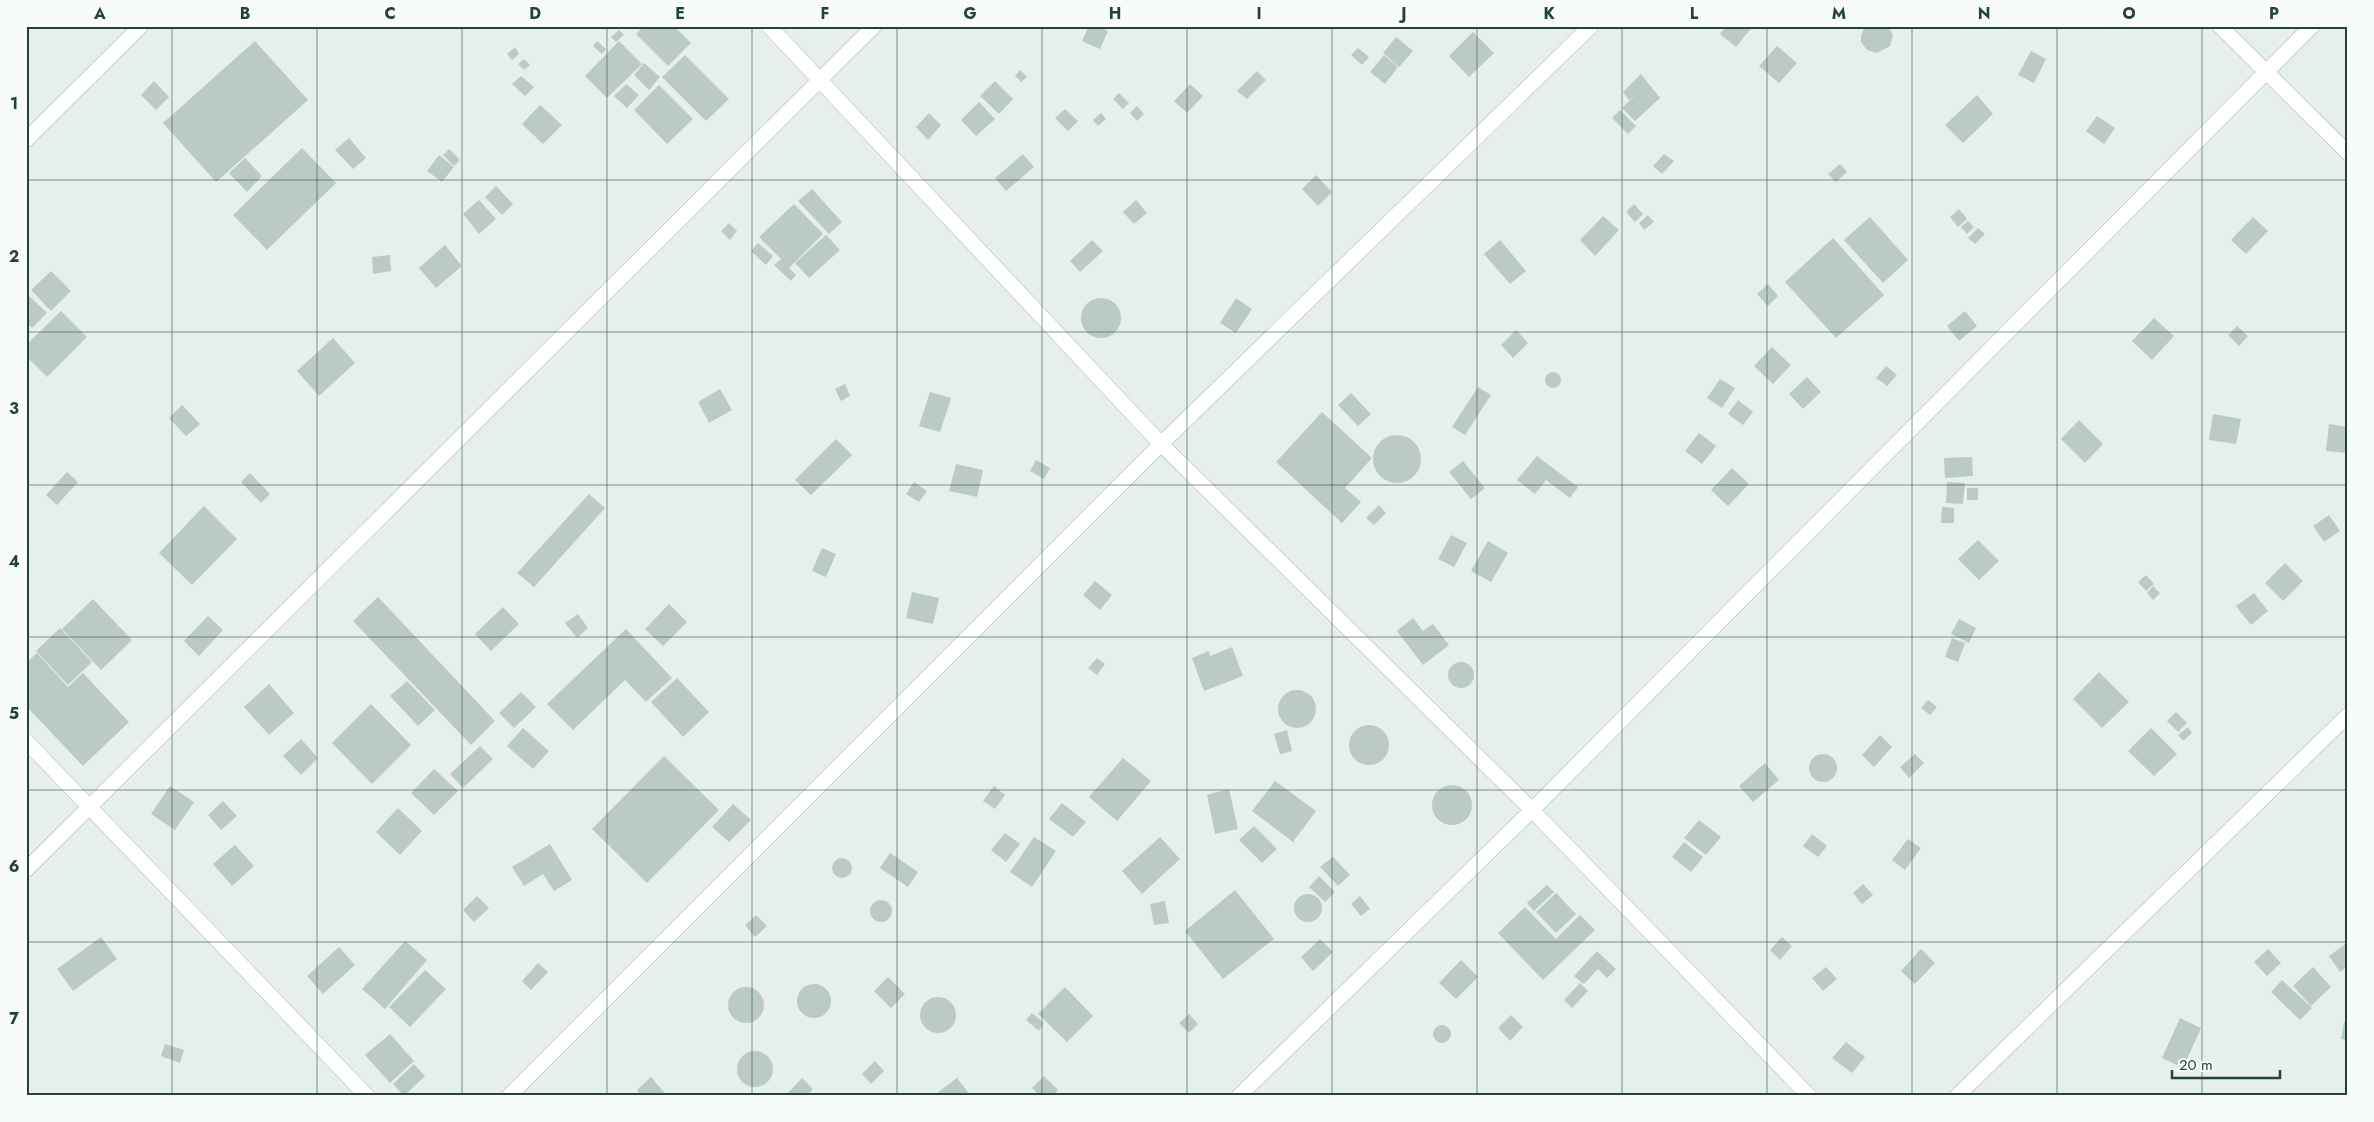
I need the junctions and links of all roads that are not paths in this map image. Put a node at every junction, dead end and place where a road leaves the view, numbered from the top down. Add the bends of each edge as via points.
1 (141, 26) edge
2 (769, 26) edge
3 (874, 26) edge
4 (1591, 26) edge
5 (2220, 26) edge
6 (2312, 26) edge
7 (2267, 73) junction
8 (821, 79) junction
9 (26, 140) edge
10 (2348, 153) edge
11 (1162, 444) junction
12 (2348, 715) edge
13 (26, 741) edge
14 (90, 807) junction
15 (1532, 810) junction
16 (26, 870) edge
17 (367, 1096) edge
18 (509, 1096) edge
19 (1239, 1096) edge
20 (1809, 1096) edge
21 (1957, 1096) edge

1 - 9 street
2 - 8 street
3 - 8 street
4 - 11 street
5 - 7 street
6 - 7 street
7 - 10 street
7 - 15 street
8 - 11 street
8 - 14 street
11 - 15 street
11 - 18 street
12 - 21 street
13 - 14 street
14 - 16 street
14 - 17 street
15 - 19 street
15 - 20 street

